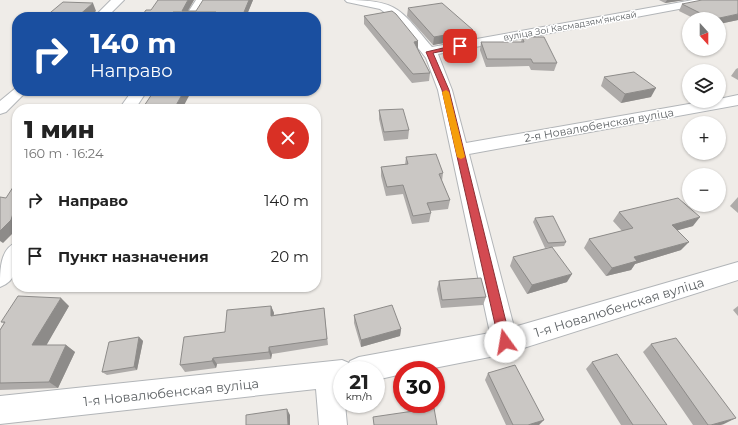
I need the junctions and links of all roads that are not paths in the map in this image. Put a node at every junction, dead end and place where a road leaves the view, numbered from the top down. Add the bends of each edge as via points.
1 (118, 0) edge
2 (202, 0) edge
3 (351, 0) edge
4 (711, 0) edge
5 (105, 12) edge
6 (194, 12) edge
7 (429, 52) junction
8 (14, 96) edge
9 (738, 100) edge
10 (0, 109) edge
11 (459, 150) junction
12 (12, 258) edge
13 (738, 271) edge
14 (0, 278) edge
15 (505, 342) junction
16 (385, 365) edge
17 (333, 375) edge
18 (0, 410) edge
19 (333, 413) edge
20 (333, 425) edge

1 - 5 street
2 - 6 street
3 - 7 street via 372,2 394,12
4 - 7 street, вуліца Зоі Касмадзямʼянскай
7 - 11 street via 445,90
8 - 10 street
9 - 11 street, 2-я Новалюбенская вуліца
11 - 15 street
12 - 14 street
13 - 15 street, 1-я Новалюбенская вуліца
15 - 16 street, 1-я Новалюбенская вуліца
17 - 18 street, 1-я Новалюбенская вуліца
19 - 20 street

